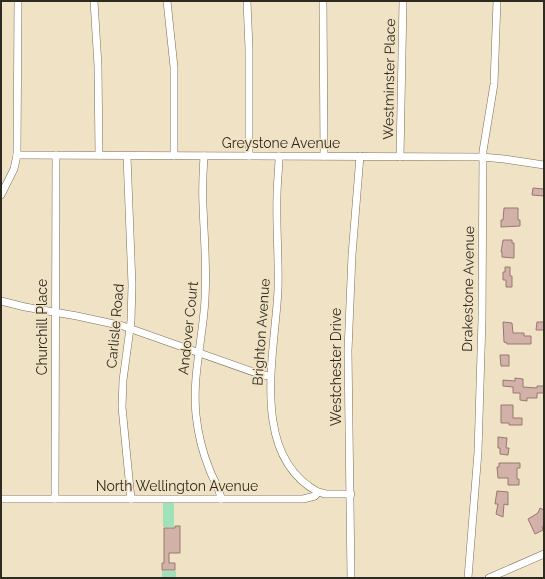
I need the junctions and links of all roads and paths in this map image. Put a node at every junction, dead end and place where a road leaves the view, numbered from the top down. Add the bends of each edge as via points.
1 (18, 1) edge
2 (94, 1) edge
3 (167, 1) edge
4 (247, 1) edge
5 (323, 1) edge
6 (403, 1) edge
7 (497, 1) edge
8 (17, 155) junction
9 (56, 155) junction
10 (99, 155) junction
11 (127, 156) junction
12 (174, 156) junction
13 (204, 156) junction
14 (249, 156) junction
15 (279, 156) junction
16 (324, 156) junction
17 (360, 156) junction
18 (400, 157) junction
19 (482, 157) junction
20 (544, 165) edge
21 (1, 195) edge
22 (1, 301) edge
23 (55, 313) junction
24 (130, 328) junction
25 (199, 352) junction
26 (270, 376) junction
27 (318, 492) junction
28 (351, 494) junction
29 (1, 499) edge
30 (55, 499) junction
31 (130, 499) junction
32 (221, 499) junction
33 (544, 554) edge
34 (351, 578) edge
35 (468, 578) edge
36 (488, 578) edge

1 - 8 street
2 - 10 street
3 - 12 street via 174,67
4 - 14 street
5 - 16 street
6 - 18 street, Westminster Place
7 - 19 street, Drakestone Avenue via 494,84
8 - 9 street, Greystone Avenue
8 - 21 street via 14,169
9 - 10 street, Greystone Avenue
9 - 23 street, Churchill Place
10 - 11 street, Greystone Avenue
11 - 12 street, Greystone Avenue
11 - 24 street, Carlisle Road via 132,259
12 - 13 street, Greystone Avenue
13 - 14 street, Greystone Avenue
13 - 25 street, Andover Court via 206,286
14 - 15 street, Greystone Avenue
15 - 16 street, Greystone Avenue
15 - 26 street, Brighton Avenue via 278,288
16 - 17 street, Greystone Avenue
17 - 18 street, Greystone Avenue
17 - 28 street, Westchester Drive via 349,321
18 - 19 street, Greystone Avenue
19 - 20 street, Greystone Avenue
19 - 35 street, Drakestone Avenue via 482,319 478,452
22 - 23 street
23 - 24 street
23 - 30 street, Churchill Place
24 - 25 street
24 - 31 street, Carlisle Road via 122,407
25 - 26 street
25 - 32 street, Andover Court via 195,386 198,428 204,454
26 - 27 street, Brighton Avenue via 272,411 284,457 300,480
27 - 28 street, North Wellington Avenue
27 - 32 street, North Wellington Avenue via 315,496 303,499
28 - 34 street, Westchester Drive
29 - 30 street, North Wellington Avenue
30 - 31 street, North Wellington Avenue
31 - 32 street, North Wellington Avenue
33 - 36 street

